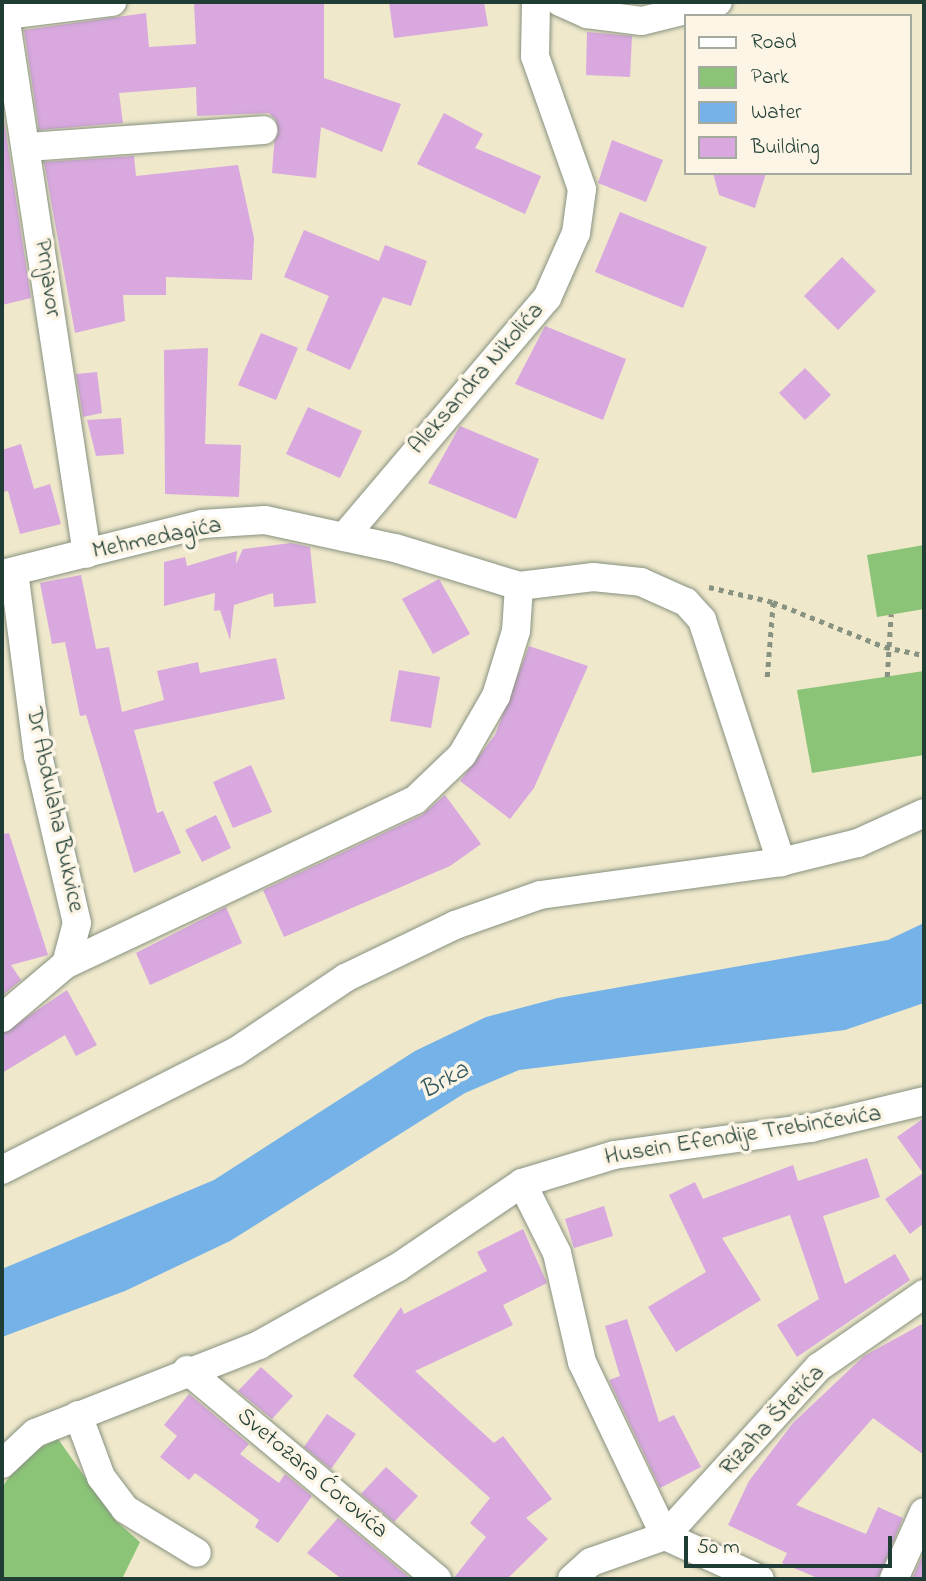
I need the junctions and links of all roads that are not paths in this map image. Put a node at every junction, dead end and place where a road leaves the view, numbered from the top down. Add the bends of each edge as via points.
1 (112, 2) edge
2 (536, 2) edge
3 (560, 2) edge
4 (718, 2) edge
5 (5, 8) edge
6 (263, 130) dead end
7 (28, 147) junction
8 (344, 537) junction
9 (86, 554) junction
10 (8, 573) edge
11 (519, 586) junction
12 (924, 813) edge
13 (781, 862) junction
14 (66, 964) junction
15 (2, 1018) edge
16 (924, 1101) edge
17 (2, 1170) edge
18 (522, 1183) junction
19 (924, 1294) edge
20 (187, 1370) junction
21 (78, 1415) junction
22 (2, 1464) edge
23 (924, 1512) edge
24 (665, 1536) junction
25 (197, 1553) dead end
26 (581, 1571) edge
27 (438, 1579) edge
28 (760, 1579) edge
29 (894, 1579) edge

1 - 5 street
2 - 8 street, Aleksandra Nikolića via 538,66 582,189 576,233 547,298
3 - 4 street via 587,14 642,21
5 - 7 street, Prnjavor
6 - 7 street
7 - 9 street, Prnjavor
8 - 9 street, Mehmedagića via 265,520 202,524
8 - 11 street, Mehmedagića
9 - 10 street, Mehmedagića
10 - 14 street, Dr Abdulaha Bukvice via 38,756 77,923
11 - 13 street via 593,577 641,582 670,594 702,620
11 - 14 street via 516,631 496,696 462,755 415,800
12 - 13 street via 859,843
13 - 17 street via 540,895 455,925 345,978 235,1052
14 - 15 street
16 - 18 street, Husein Efendije Trebinčevića via 811,1128 614,1155
18 - 20 street, Husein Efendije Trebinčevića via 397,1268 259,1345
18 - 24 street via 557,1253 582,1362
19 - 24 street, Rizaha Štetića via 819,1367
20 - 21 street, Husein Efendije Trebinčevića
20 - 27 street, Svetozara Ćorovića
21 - 22 street, Husein Efendije Trebinčevića via 35,1433
21 - 25 street via 102,1477 125,1509
23 - 29 street
24 - 26 street
24 - 28 street

